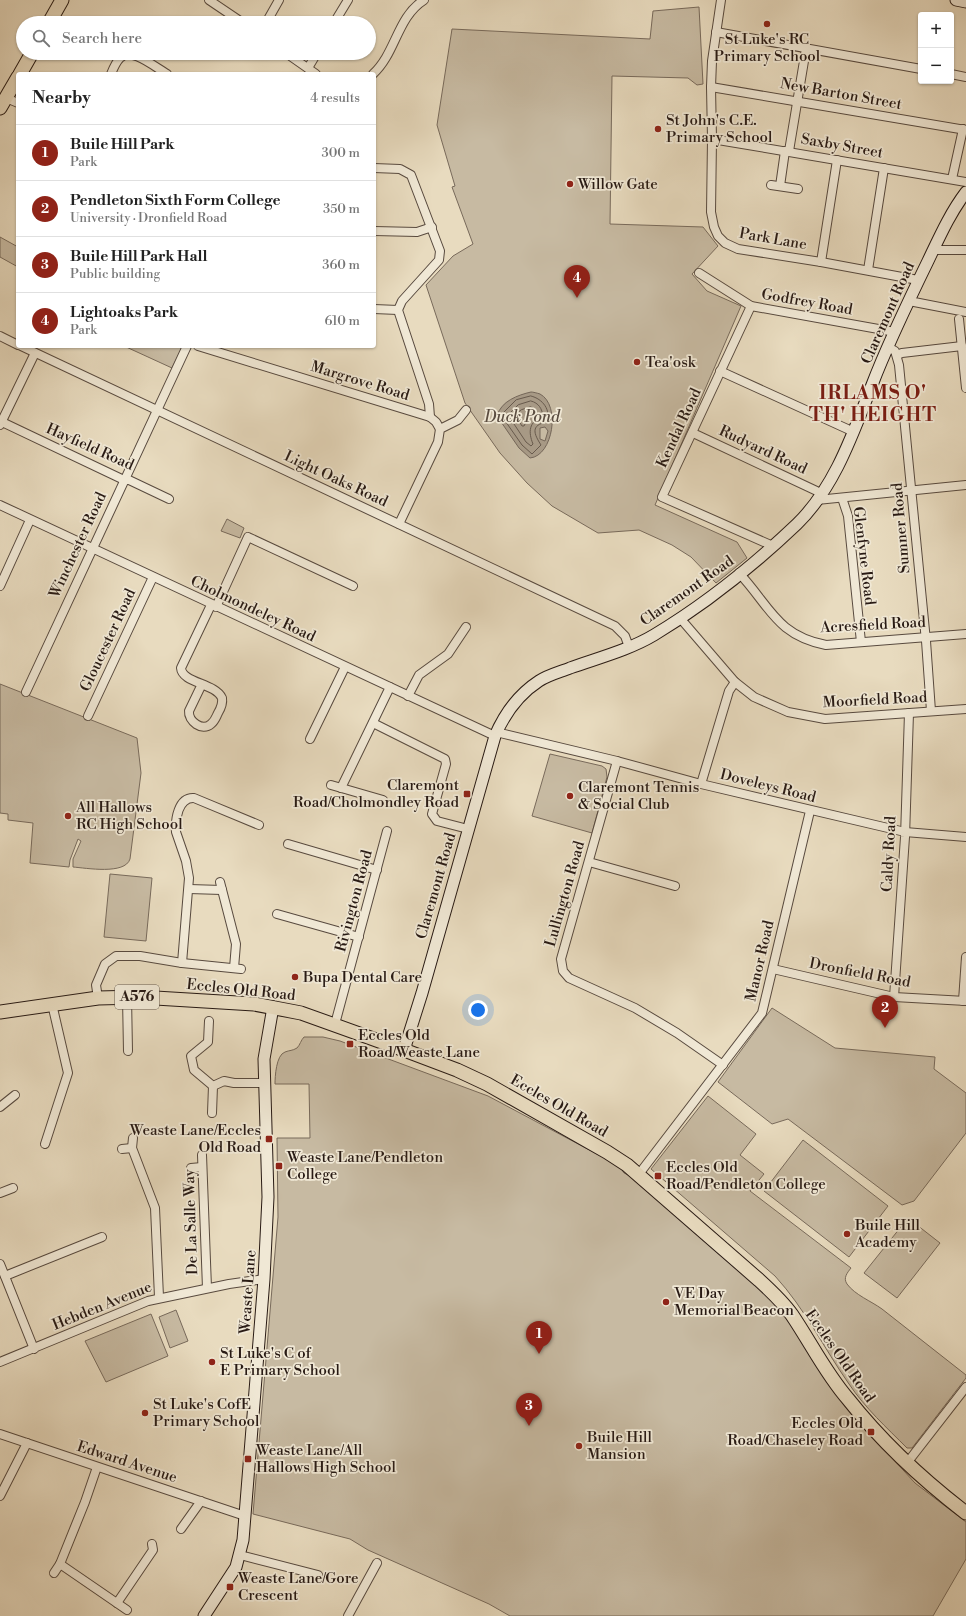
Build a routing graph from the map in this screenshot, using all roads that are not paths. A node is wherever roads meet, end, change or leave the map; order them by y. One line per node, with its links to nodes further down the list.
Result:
1 (62, 0): 9 (main road)
2 (210, 0): 10 (street)
3 (279, 0): 11 (street)
4 (348, 0): 12 (street)
5 (424, 0): 26 (street)
6 (721, 0): 13 (street, Park Lane)
7 (956, 0): 8 (main road)
8 (966, 2)
9 (53, 16)
10 (232, 16)
11 (270, 16)
12 (338, 16)
13 (716, 32): 14 (street); 30 (street, Park Lane)
14 (806, 49): 21 (street); 31 (street)
15 (28, 60): 22 (main road)
16 (118, 60): 23 (street)
17 (144, 60): 24 (street)
18 (296, 60): 20 (street)
19 (313, 60): 20 (street)
20 (308, 68): 25 (street)
21 (918, 68)
22 (21, 72)
23 (111, 72)
24 (164, 72)
25 (313, 72)
26 (375, 72)
27 (954, 75): 28 (street)
28 (966, 77)
29 (16, 80): 32 (main road)
30 (711, 86): 31 (street, New Barton Street); 35 (street, Park Lane)
31 (797, 101): 34 (street, New Barton Street); 36 (street)
32 (3, 103): 33 (street)
33 (16, 104)
34 (964, 130): 40 (street)
35 (712, 139): 36 (street, Saxby Street); 50 (street, Park Lane)
36 (787, 151): 37 (street, Saxby Street); 43 (street)
37 (837, 160): 39 (street, Saxby Street); 50 (street)
38 (376, 168): 46 (street)
39 (884, 168): 40 (street, Saxby Street); 51 (street)
40 (952, 179): 41 (street, Saxby Street)
41 (966, 182)
42 (771, 185): 43 (street)
43 (780, 186): 44 (street)
44 (798, 189)
45 (966, 192): 48 (main road, Claremont Road)
46 (432, 228): 47 (street); 57 (street)
47 (376, 230)
48 (933, 250): 49 (street); 53 (main road, Claremont Road)
49 (966, 250)
50 (821, 262): 51 (street, Park Lane)
51 (868, 270): 53 (street, Park Lane)
52 (699, 273): 55 (street, Godfrey Road)
53 (918, 280): 54 (main road, Claremont Road)
54 (909, 301): 58 (street); 60 (main road, Claremont Road)
55 (750, 306): 60 (street, Godfrey Road); 70 (street, Kendal Road)
56 (376, 308): 57 (street)
57 (398, 310): 74 (street)
58 (966, 312)
59 (959, 319): 63 (street)
60 (895, 332): 64 (main road, Claremont Road)
61 (0, 336): 62 (street, Light Oaks Road)
62 (16, 344)
63 (962, 346): 69 (street); 71 (street)
64 (888, 347): 69 (street); 77 (main road, Claremont Road)
65 (25, 348): 68 (street, Light Oaks Road)
66 (186, 348): 73 (street, Winchester Road)
67 (205, 348): 74 (street, Margrove Road)
68 (35, 353): 73 (street, Light Oaks Road); 75 (street)
69 (897, 355): 81 (street, Sumner Road)
70 (720, 371): 77 (street); 78 (street, Kendal Road)
71 (966, 388)
72 (466, 410): 76 (street)
73 (158, 411): 79 (street, Winchester Road); 87 (street, Light Oaks Road)
74 (430, 417): 76 (street)
75 (0, 422): 79 (street, Hayfield Road)
76 (440, 429): 87 (street)
77 (854, 432): 82 (main road, Claremont Road)
78 (693, 433): 82 (street, Rudyard Road); 88 (street, Kendal Road)
79 (124, 480): 84 (street, Hayfield Road); 89 (street, Winchester Road)
80 (966, 485): 81 (street)
81 (911, 491): 83 (street); 98 (street, Sumner Road)
82 (819, 496): 83 (street); 88 (main road, Claremont Road)
83 (842, 498): 99 (street, Glenfyne Road)
84 (169, 499)
85 (0, 505): 86 (street, Cholmondeley Road)
86 (30, 520): 89 (street, Cholmondeley Road); 92 (street)
87 (399, 524): 100 (street, Light Oaks Road)
88 (773, 546): 90 (main road, Claremont Road)
89 (92, 549): 91 (street, Cholmondeley Road); 105 (street, Winchester Road)
90 (739, 574): 95 (main road, Claremont Road); 99 (street, Acresfield Road)
91 (153, 577): 94 (street, Cholmondeley Road); 110 (street, Gloucester Road)
92 (0, 586)
93 (353, 586): 94 (street)
94 (214, 606): 101 (street, Cholmondeley Road); 103 (street)
95 (680, 618): 100 (main road, Claremont Road); 102 (street, Moorfield Road)
96 (466, 627): 106 (street)
97 (966, 634): 98 (street, Acresfield Road)
98 (925, 636): 99 (street, Acresfield Road); 108 (street, Sumner Road)
99 (861, 642)
100 (629, 647): 112 (main road, Claremont Road)
101 (345, 667): 104 (street, Cholmondeley Road); 113 (street)
102 (735, 682): 109 (street, Moorfield Road); 115 (street)
103 (202, 684): 103 (street)
104 (390, 687): 106 (street, Cholmondeley Road); 111 (street)
105 (26, 692)
106 (408, 696): 112 (street, Cholmondeley Road)
107 (966, 709): 108 (street, Moorfield Road)
108 (931, 711): 109 (street, Moorfield Road)
109 (909, 713): 123 (street, Caldy Road)
110 (88, 716)
111 (373, 723): 117 (street); 121 (street)
112 (496, 734): 114 (street, Doveleys Road); 121 (main road, Claremont Road)
113 (310, 739)
114 (617, 761): 115 (street, Doveleys Road); 126 (street, Lullington Road)
115 (701, 784): 119 (street, Doveleys Road)
116 (331, 785): 117 (street)
117 (341, 788): 118 (street)
118 (383, 800)
119 (810, 811): 123 (street, Doveleys Road); 134 (street, Manor Road)
120 (259, 825): 129 (street)
121 (468, 829): 144 (main road, Claremont Road)
122 (387, 831): 127 (street, Rivington Road)
123 (905, 832): 124 (street, Doveleys Road); 136 (street, Caldy Road)
124 (966, 836)
125 (288, 844): 127 (street)
126 (589, 862): 128 (street); 146 (street, Lullington Road)
127 (376, 870): 131 (street, Rivington Road)
128 (675, 886)
129 (189, 889): 133 (street); 133 (street)
130 (277, 914): 131 (street)
131 (359, 937): 143 (street, Rivington Road)
132 (966, 957): 138 (street)
133 (182, 963): 137 (street)
134 (773, 969): 136 (street, Dronfield Road); 146 (street, Manor Road)
135 (127, 997): 137 (main road, Eccles Old Road / A576); 140 (main road, Eccles Old Road / A576); 145 (street)
136 (894, 997): 138 (street, Dronfield Road)
137 (98, 998): 139 (main road, Eccles Old Road / A576)
138 (965, 1001)
139 (52, 1004): 141 (main road, Eccles Old Road / A576); 153 (street)
140 (274, 1007): 143 (main road, Eccles Old Road / A576); 147 (main road, Weaste Lane)
141 (0, 1012)
142 (209, 1021): 148 (street)
143 (335, 1024): 144 (main road, Eccles Old Road / A576)
144 (404, 1050): 159 (main road, Eccles Old Road / A576)
145 (128, 1051)
146 (724, 1065): 159 (street, Manor Road)
147 (265, 1082): 148 (street); 165 (main road, Weaste Lane)
148 (213, 1086): 151 (street)
149 (15, 1095): 150 (street)
150 (0, 1107)
151 (212, 1113)
152 (133, 1138): 154 (street)
153 (45, 1144)
154 (132, 1148): 155 (street); 167 (street)
155 (122, 1149)
156 (202, 1155): 157 (street, De La Salle Way)
157 (202, 1167): 158 (street); 166 (street, De La Salle Way)
158 (191, 1168)
159 (639, 1174): 173 (main road, Eccles Old Road / A576)
160 (13, 1188): 161 (street)
161 (0, 1193)
162 (102, 1237): 164 (street)
163 (0, 1264): 164 (street)
164 (5, 1276): 168 (street)
165 (264, 1279): 166 (street, Hebden Avenue); 178 (main road, Weaste Lane)
166 (207, 1288): 167 (street, Hebden Avenue)
167 (159, 1297): 168 (street, Hebden Avenue)
168 (34, 1348): 169 (street, Hebden Avenue)
169 (0, 1362)
170 (966, 1387): 173 (street)
171 (0, 1434): 172 (street, Edward Avenue)
172 (27, 1442): 174 (street, Edward Avenue); 175 (street)
173 (907, 1463): 177 (main road, Eccles Old Road / A576)
174 (97, 1467): 176 (street, Edward Avenue); 183 (street)
175 (0, 1496)
176 (201, 1501): 178 (street, Edward Avenue); 179 (street)
177 (966, 1513)
178 (245, 1516): 181 (main road, Weaste Lane)
179 (181, 1529)
180 (152, 1544): 186 (street)
181 (240, 1556): 185 (street); 188 (main road, Weaste Lane)
182 (377, 1563): 189 (street)
183 (60, 1564): 184 (street); 186 (street)
184 (54, 1573)
185 (318, 1575)
186 (117, 1603): 187 (street)
187 (128, 1610)
188 (204, 1616)
189 (348, 1616)

